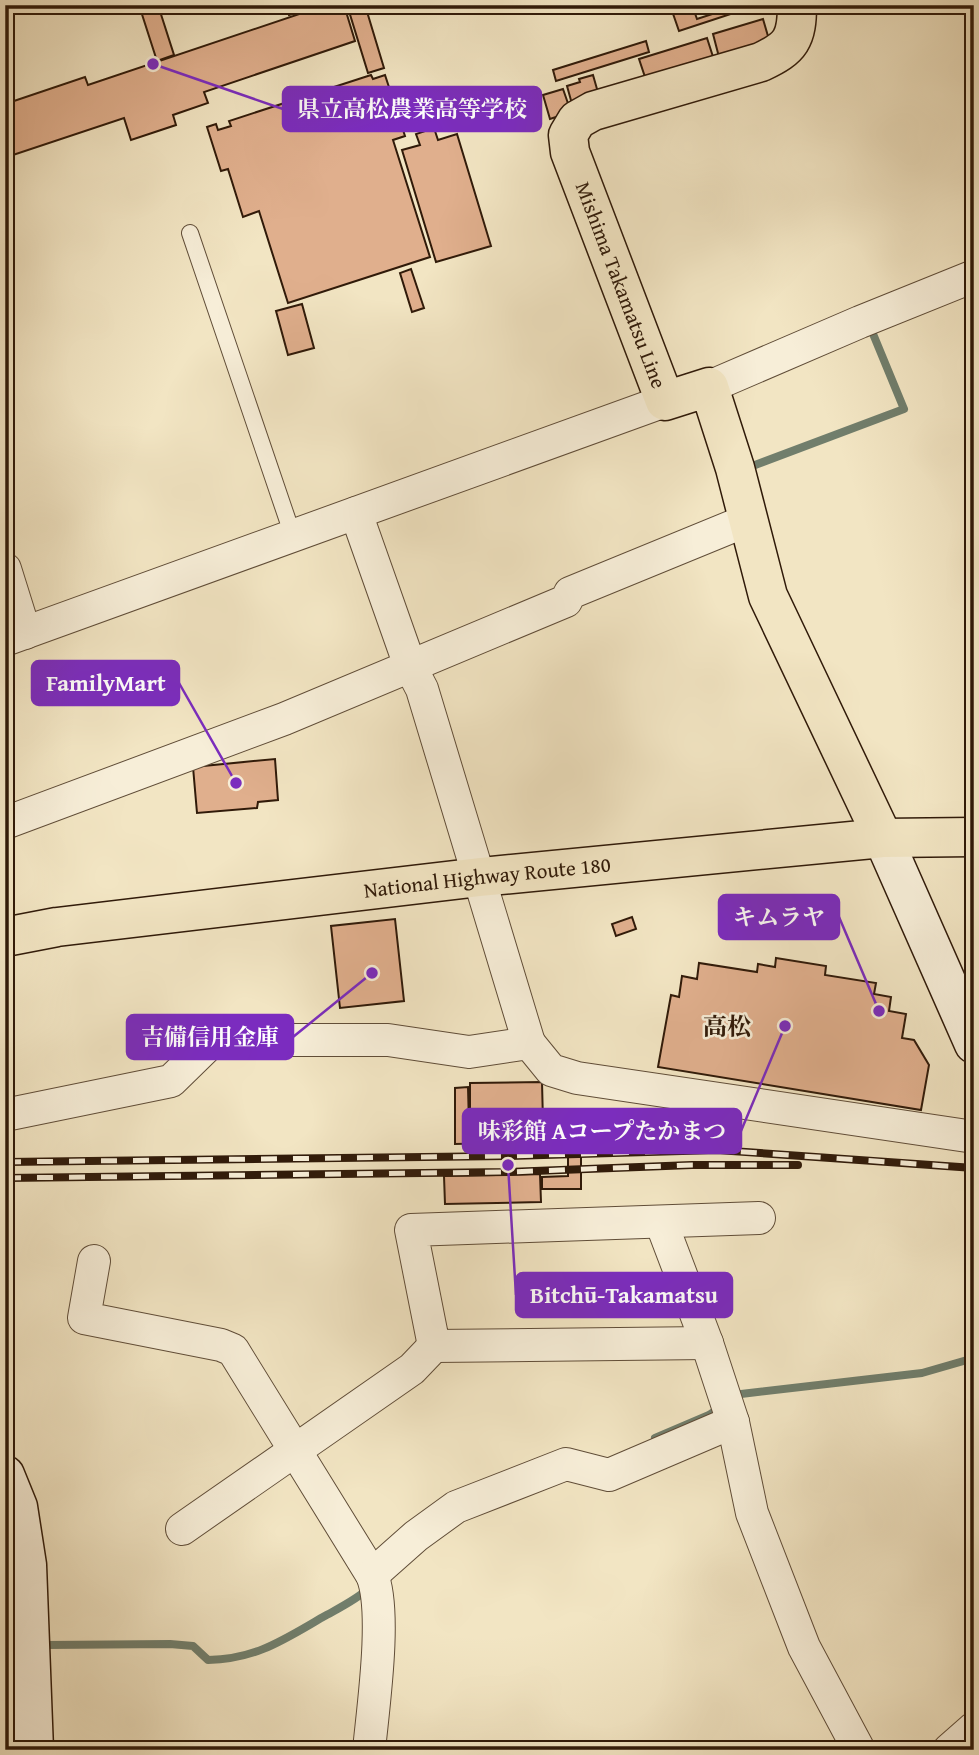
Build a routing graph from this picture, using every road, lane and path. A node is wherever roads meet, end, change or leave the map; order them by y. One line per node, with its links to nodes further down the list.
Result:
1 (797, 5): 5 (main road, Mishima Takamatsu Line)
2 (190, 233): 8 (lane)
3 (974, 276): 4 (street)
4 (709, 387): 5 (main road, Mishima Takamatsu Line); 7 (main road)
5 (665, 401): 6 (street)
6 (356, 513): 8 (street); 11 (street)
7 (748, 520): 11 (street); 14 (main road)
8 (293, 536): 10 (street)
9 (5, 569): 10 (street)
10 (15, 637)
11 (410, 666): 12 (street); 15 (street)
12 (5, 823)
13 (974, 837): 14 (main road, National Highway Route 180)
14 (883, 838): 15 (main road, National Highway Route 180); 18 (main road)
15 (480, 877): 16 (main road, National Highway Route 180); 17 (street)
16 (5, 937)
17 (529, 1043): 19 (street); 20 (street)
18 (974, 1044)
19 (5, 1115)
20 (974, 1137)
21 (759, 1218): 22 (street)
22 (661, 1222): 24 (street); 25 (street)
23 (94, 1261): 27 (street)
24 (707, 1343): 25 (street); 26 (street)
25 (434, 1346): 27 (street)
26 (729, 1410): 30 (street); 34 (street)
27 (295, 1450): 29 (street); 30 (street)
28 (5, 1475): 32 (main road)
29 (182, 1529)
30 (374, 1580): 33 (street)
31 (974, 1728): 35 (street)
32 (33, 1750)
33 (369, 1750)
34 (859, 1750)
35 (949, 1750)

